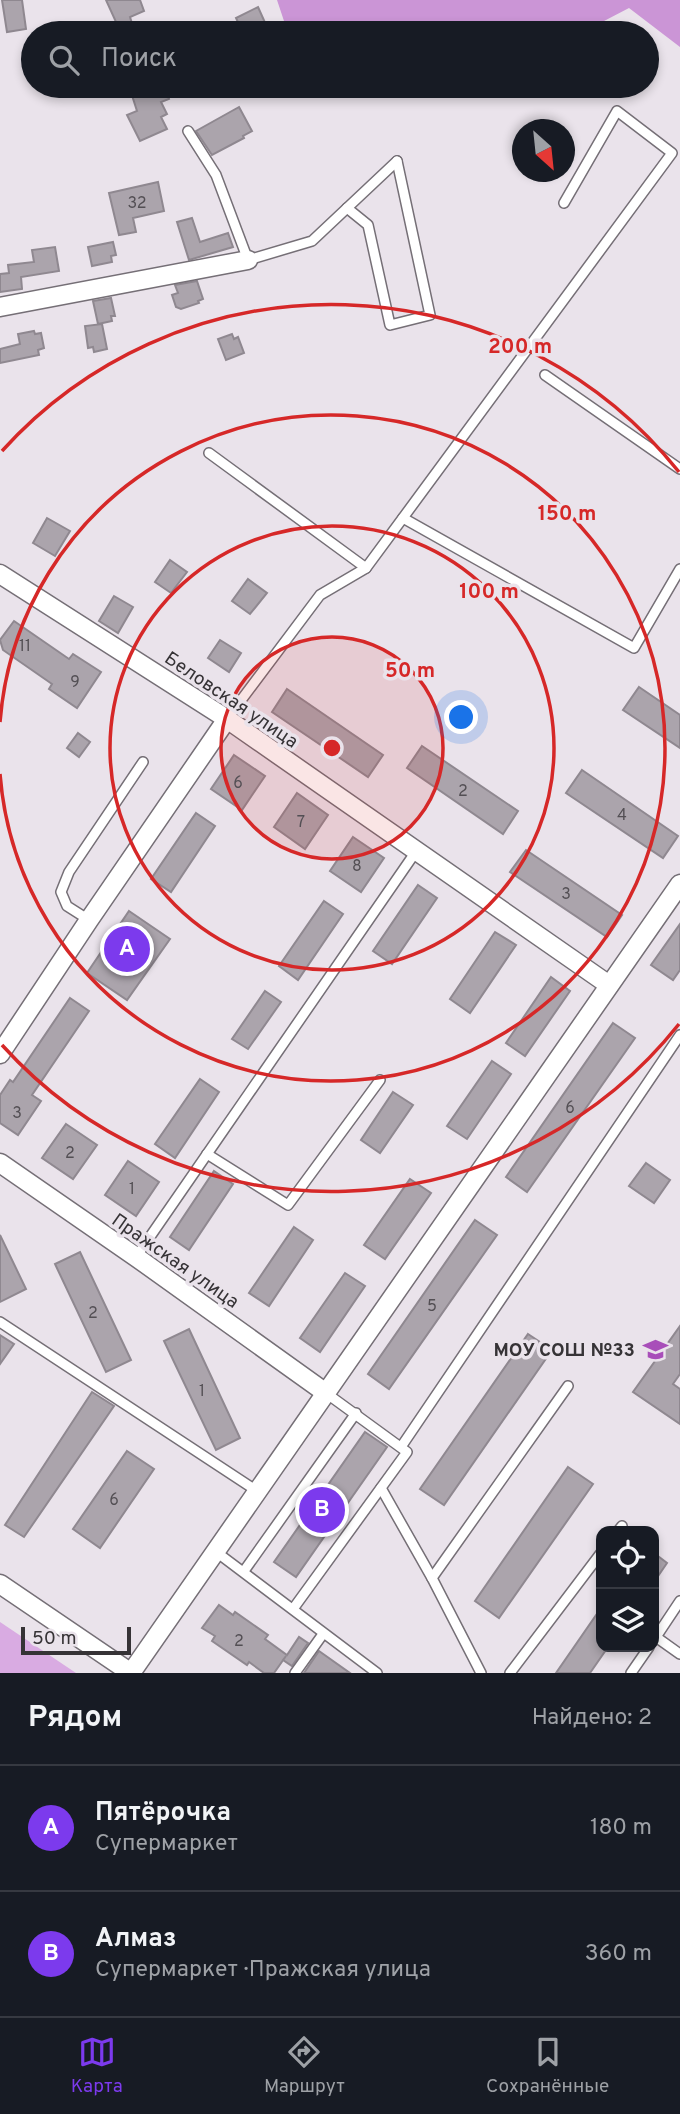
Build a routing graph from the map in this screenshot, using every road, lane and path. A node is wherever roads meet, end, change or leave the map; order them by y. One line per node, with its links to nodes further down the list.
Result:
1 (188, 131): 4 (lane)
2 (564, 203): 9 (lane)
3 (347, 208): 3 (lane); 4 (lane)
4 (248, 260): 5 (street)
5 (0, 307)
6 (545, 375): 8 (lane)
7 (209, 453): 10 (lane)
8 (680, 470)
9 (403, 518): 10 (lane); 11 (lane)
10 (366, 568): 13 (lane)
11 (680, 569)
12 (0, 573): 13 (street, Беловская улица)
13 (227, 719): 15 (street, Беловская улица); 17 (street)
14 (143, 762): 17 (lane)
15 (417, 850): 18 (street, Беловская улица); 22 (lane)
16 (680, 884): 18 (street)
17 (89, 920): 20 (street)
18 (609, 985): 27 (street)
19 (679, 1038): 29 (lane)
20 (0, 1054)
21 (380, 1080): 22 (lane)
22 (207, 1154): 24 (lane)
23 (0, 1163): 24 (street, Пражская улица)
24 (136, 1257): 27 (street, Пражская улица)
25 (0, 1322): 31 (lane)
26 (568, 1386): 35 (lane)
27 (326, 1393): 28 (lane); 31 (street)
28 (356, 1413): 29 (lane); 34 (lane)
29 (401, 1447): 30 (lane)
30 (381, 1488): 35 (lane); 38 (lane)
31 (257, 1491): 32 (street)
32 (215, 1551): 34 (lane); 44 (street)
33 (596, 1560): 48 (lane)
34 (244, 1571): 38 (lane)
35 (432, 1578): 47 (lane)
36 (0, 1584): 44 (street)
37 (680, 1601): 39 (lane)
38 (293, 1609): 40 (lane)
39 (659, 1632)
40 (323, 1634): 45 (lane); 46 (lane)
41 (659, 1641): 43 (lane)
42 (646, 1652): 49 (lane)
43 (680, 1654)
44 (131, 1673)
45 (295, 1673)
46 (377, 1673)
47 (481, 1673)
48 (510, 1673)
49 (631, 1673)

